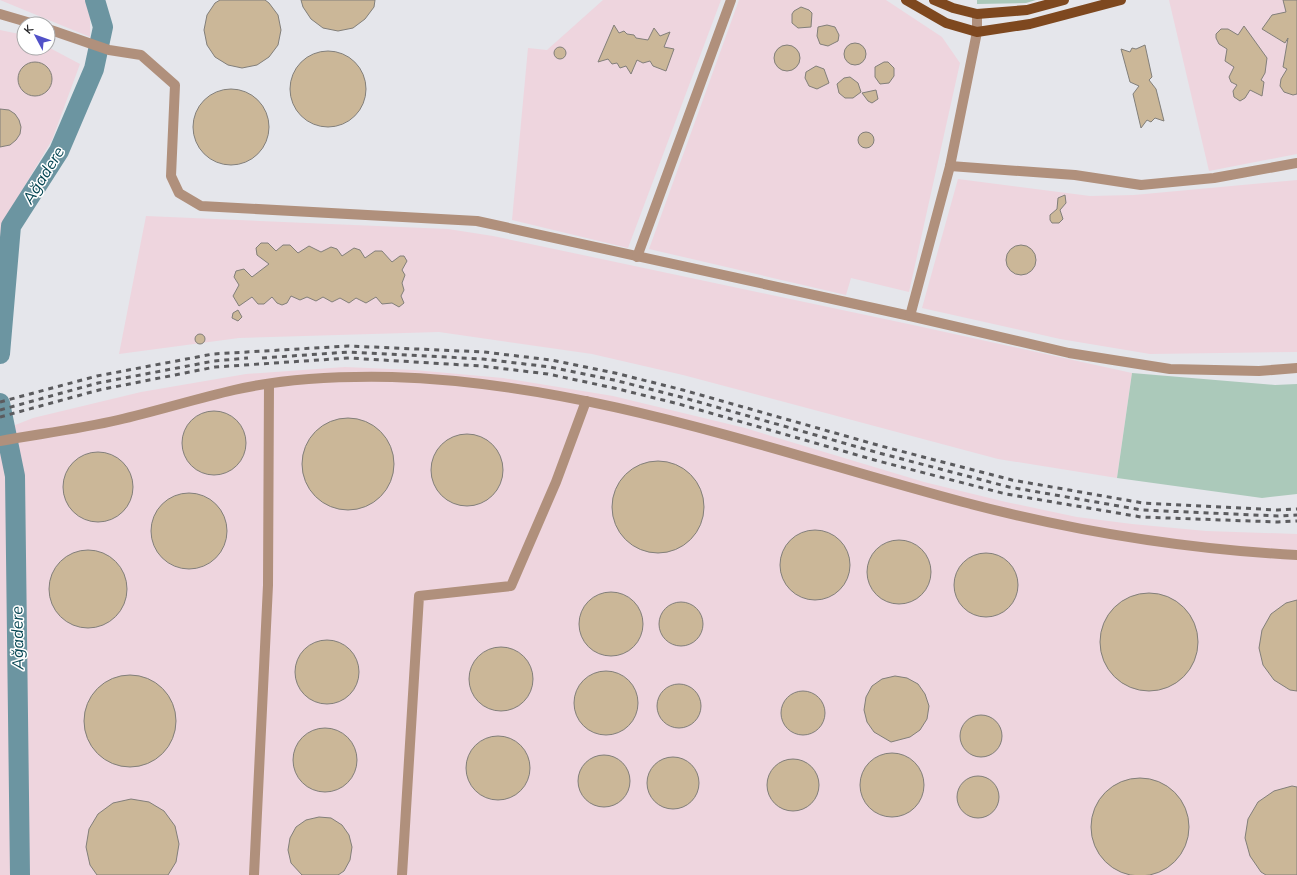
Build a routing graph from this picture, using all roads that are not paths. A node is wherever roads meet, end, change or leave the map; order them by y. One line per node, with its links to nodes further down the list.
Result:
1 (731, 0): 13 (street)
2 (906, 0): 10 (main road)
3 (934, 0): 7 (main road)
4 (1064, 0): 7 (main road)
5 (1121, 0): 10 (main road)
6 (0, 14): 8 (street)
7 (977, 14): 10 (street)
8 (16, 19)
9 (56, 32): 13 (street)
10 (976, 32): 12 (street)
11 (1297, 163): 12 (street)
12 (950, 166): 14 (street)
13 (637, 257): 14 (street)
14 (910, 316): 15 (street)
15 (1297, 368)
16 (269, 384): 17 (street); 18 (street); 20 (street)
17 (586, 401): 19 (street); 21 (street)
18 (0, 441)
19 (1297, 555)
20 (254, 875)
21 (402, 875)

